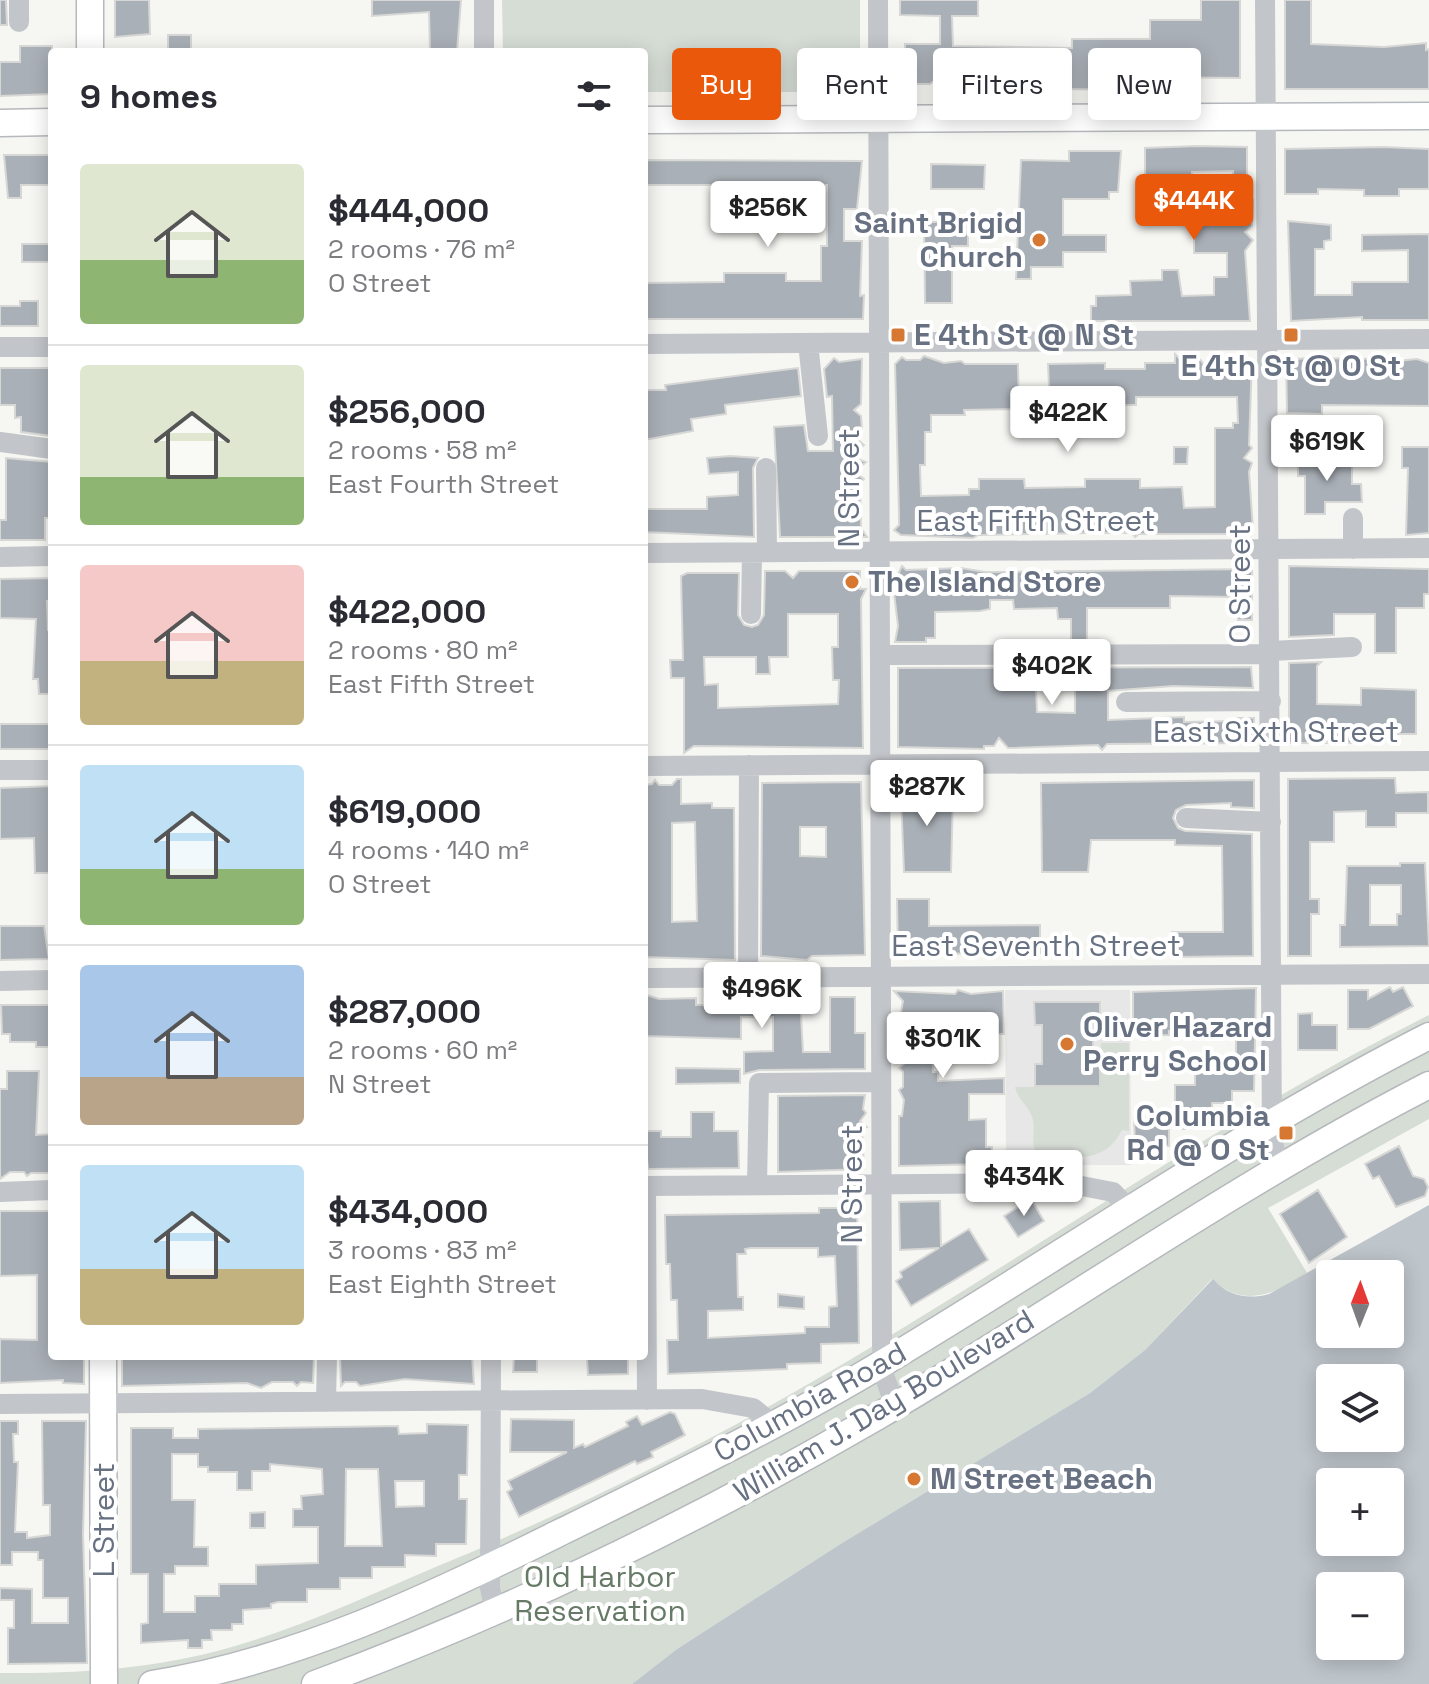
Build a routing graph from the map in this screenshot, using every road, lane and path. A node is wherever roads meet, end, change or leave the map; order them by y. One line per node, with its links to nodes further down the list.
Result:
1 (19, 0): 6 (street)
2 (90, 0): 7 (main road)
3 (484, 0): 8 (street)
4 (878, 0): 9 (street, N Street)
5 (1265, 0): 10 (street, O Street)
6 (19, 22)
7 (90, 48)
8 (484, 48)
9 (878, 48)
10 (1266, 116): 11 (main road); 13 (main road); 19 (street, O Street)
11 (1429, 116)
12 (797, 119): 14 (main road)
13 (917, 119)
14 (648, 120)
15 (878, 120): 20 (street, N Street)
16 (48, 122): 17 (main road)
17 (0, 123)
18 (1429, 339): 19 (street)
19 (1267, 340): 20 (street); 33 (street, O Street)
20 (879, 342): 22 (street); 35 (street, N Street)
21 (722, 343): 22 (street); 23 (street); 26 (street)
22 (808, 343): 27 (street)
23 (648, 344)
24 (0, 347): 25 (street)
25 (48, 347)
26 (648, 357)
27 (818, 436)
28 (0, 442): 29 (street)
29 (48, 448)
30 (766, 468): 37 (street)
31 (1353, 518): 34 (street)
32 (1429, 548): 34 (street, East Fifth Street)
33 (1270, 549): 34 (street, East Fifth Street); 35 (street, East Fifth Street); 42 (street, O Street)
34 (1353, 549)
35 (880, 552): 37 (street, East Fifth Street); 43 (street, N Street)
36 (648, 553): 37 (street, East Fifth Street)
37 (760, 553): 40 (street)
38 (48, 556): 39 (street)
39 (0, 557)
40 (751, 614)
41 (1352, 647): 42 (street)
42 (1271, 653): 43 (street); 44 (street, O Street)
43 (880, 655): 49 (street, N Street)
44 (1271, 701): 45 (street); 47 (street, O Street)
45 (1126, 702)
46 (1429, 761): 47 (street, East Sixth Street)
47 (1271, 762): 49 (street, East Sixth Street); 54 (street, O Street)
48 (749, 765): 49 (street, East Sixth Street); 50 (street, East Sixth Street); 58 (street)
49 (881, 765): 57 (street, N Street)
50 (648, 766)
51 (0, 770): 52 (street)
52 (48, 770)
53 (1186, 818): 54 (street)
54 (1271, 822): 55 (street, O Street)
55 (1273, 974): 56 (street, East Seventh Street); 57 (street, East Seventh Street); 65 (street, O Street)
56 (1429, 974)
57 (881, 976): 58 (street, East Seventh Street); 63 (street, N Street)
58 (748, 977): 59 (street, East Seventh Street)
59 (648, 978)
60 (48, 980): 61 (street)
61 (0, 981)
62 (1429, 1036): 65 (main road, Columbia Road)
63 (881, 1082): 67 (street, N Street); 68 (street)
64 (1429, 1085): 66 (main road, William J. Day Boulevard)
65 (1271, 1123): 66 (street, O Street); 72 (main road, Columbia Road)
66 (1279, 1166): 83 (main road, William J. Day Boulevard)
67 (882, 1184): 68 (street); 72 (street); 77 (street, N Street)
68 (757, 1185): 69 (street)
69 (648, 1186)
70 (48, 1190): 71 (street)
71 (0, 1192)
72 (1129, 1209): 77 (main road, Columbia Road)
73 (103, 1360): 81 (main road, L Street)
74 (327, 1360): 80 (street)
75 (491, 1360): 79 (street)
76 (647, 1360): 78 (street)
77 (883, 1363): 83 (street, N Street); 84 (main road, Columbia Road)
78 (647, 1400): 79 (street); 84 (street)
79 (491, 1401): 80 (street); 85 (street)
80 (326, 1402): 81 (street)
81 (103, 1403): 82 (street); 87 (main road, L Street)
82 (0, 1404)
83 (895, 1406): 86 (main road, William J. Day Boulevard)
84 (773, 1424): 85 (main road, Columbia Road)
85 (490, 1568): 86 (street); 88 (main road, Columbia Road)
86 (495, 1611): 89 (main road, William J. Day Boulevard)
87 (104, 1684)
88 (152, 1684)
89 (315, 1684)

